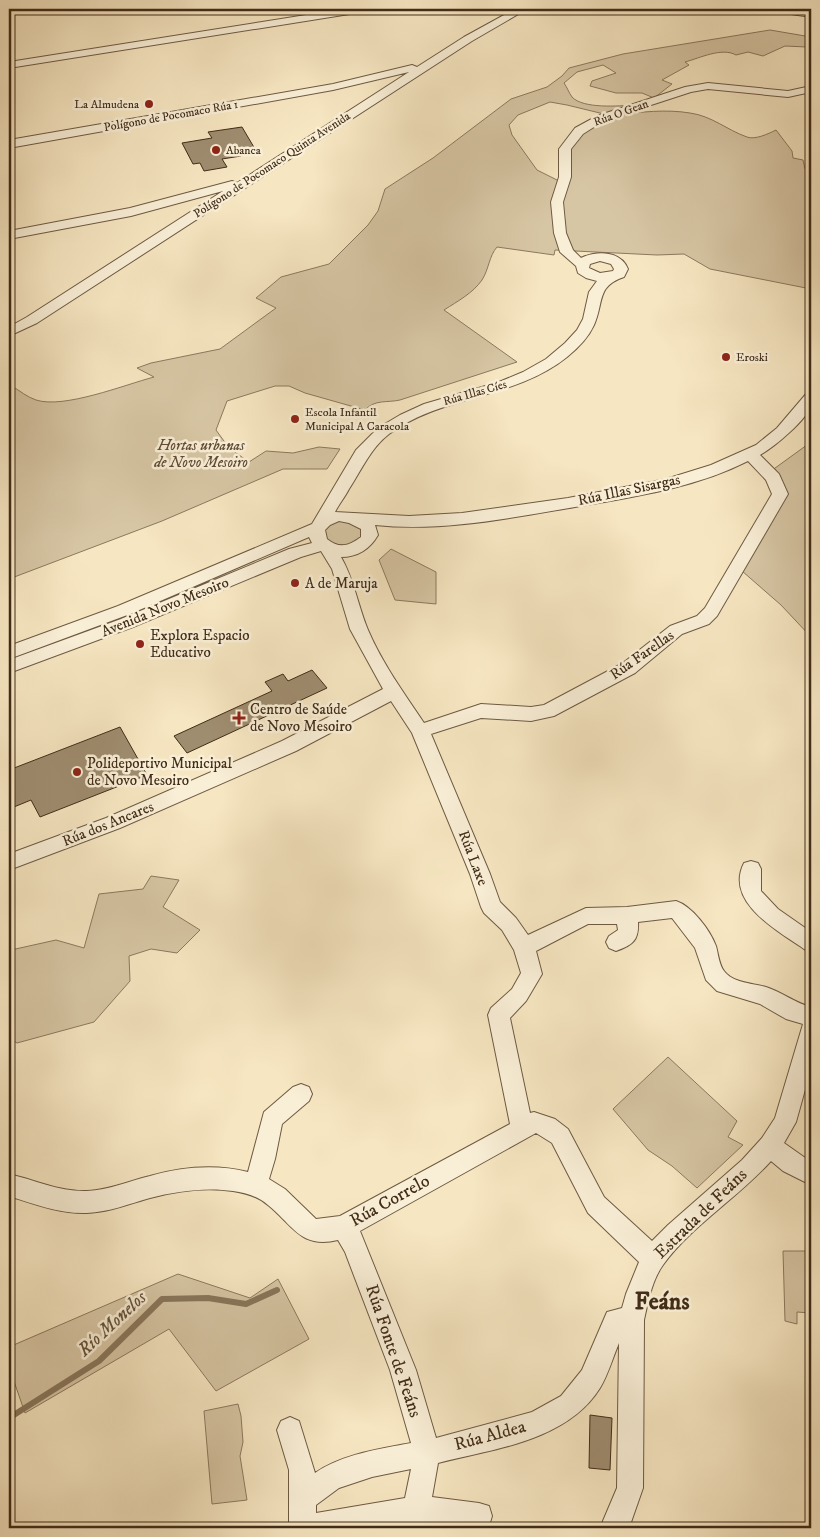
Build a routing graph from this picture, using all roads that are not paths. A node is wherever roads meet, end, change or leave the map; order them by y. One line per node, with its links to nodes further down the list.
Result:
1 (362, 9): 8 (street)
2 (507, 9): 7 (street, Polígono de Pocomaco Quinta Avenida)
3 (522, 9): 7 (street, Polígono de Pocomaco Quinta Avenida)
4 (778, 9): 5 (street)
5 (793, 10): 6 (street)
6 (811, 14)
7 (468, 39): 9 (street, Polígono de Pocomaco Quinta Avenida)
8 (56, 58): 10 (street); 11 (street)
9 (435, 60): 12 (street, Polígono de Pocomaco Rúa 1); 14 (street, Polígono de Pocomaco Quinta Avenida)
10 (9, 64)
11 (9, 70)
12 (361, 84): 14 (street); 15 (street); 16 (street, Polígono de Pocomaco Rúa 1)
13 (811, 89): 22 (street, Rúa O Gean)
14 (388, 90): 15 (street, Polígono de Pocomaco Quinta Avenida)
15 (373, 100): 17 (street, Polígono de Pocomaco Quinta Avenida)
16 (9, 144)
17 (249, 180): 18 (street); 20 (street, Polígono de Pocomaco Quinta Avenida)
18 (167, 203): 19 (street); 20 (street)
19 (131, 212): 20 (street); 21 (street)
20 (194, 215): 25 (street, Polígono de Pocomaco Quinta Avenida)
21 (9, 235)
22 (585, 270): 23 (street); 23 (street); 24 (street)
23 (612, 277): 24 (street)
24 (595, 294): 28 (street, Rúa Illas Cíes)
25 (9, 332)
26 (811, 397): 27 (street, Rúa Illas Sisargas)
27 (750, 454): 30 (street, Rúa Illas Sisargas); 38 (street, Rúa Farellas)
28 (344, 486): 29 (street); 31 (street, Rúa Illas Cíes)
29 (355, 518): 30 (street, Rúa Illas Sisargas); 31 (street); 32 (street)
30 (420, 523): 32 (street, Rúa Illas Sisargas)
31 (320, 525): 33 (street); 35 (street, Avenida Novo Mesoiro)
32 (366, 542): 33 (street); 34 (street)
33 (325, 548): 34 (street, Rúa Laxe); 36 (street, Avenida Novo Mesoiro)
34 (346, 586): 37 (street, Rúa Laxe)
35 (9, 653)
36 (9, 668)
37 (394, 691): 38 (street, Rúa Laxe); 39 (street, Rúa dos Ancares)
38 (430, 728): 44 (street, Rúa Laxe)
39 (9, 862)
40 (750, 869): 43 (street)
41 (627, 916): 42 (street); 44 (street); 45 (street)
42 (616, 942)
43 (811, 943)
44 (524, 947): 48 (street, Rúa Laxe)
45 (811, 1016)
46 (811, 1030): 49 (street, Estrada de Feáns)
47 (301, 1094): 52 (street)
48 (522, 1128): 53 (street, Rúa Correlo); 54 (street, Rúa Correlo)
49 (770, 1146): 50 (street); 54 (street, Estrada de Feáns)
50 (811, 1174)
51 (9, 1185): 52 (street, Rúa Correlo)
52 (255, 1185): 53 (street, Rúa Correlo)
53 (344, 1227): 57 (street, Rúa Fonte de Feáns)
54 (653, 1258): 55 (street, Estrada de Feáns)
55 (632, 1320): 57 (street, Rúa Aldea); 63 (street, Estrada de Feáns)
56 (290, 1430): 58 (street)
57 (427, 1453): 58 (street, Rúa Aldea); 59 (street, Rúa Fonte de Feáns)
58 (303, 1498): 61 (street)
59 (416, 1509): 60 (street); 62 (street)
60 (479, 1516)
61 (302, 1528)
62 (310, 1528)
63 (614, 1528)

